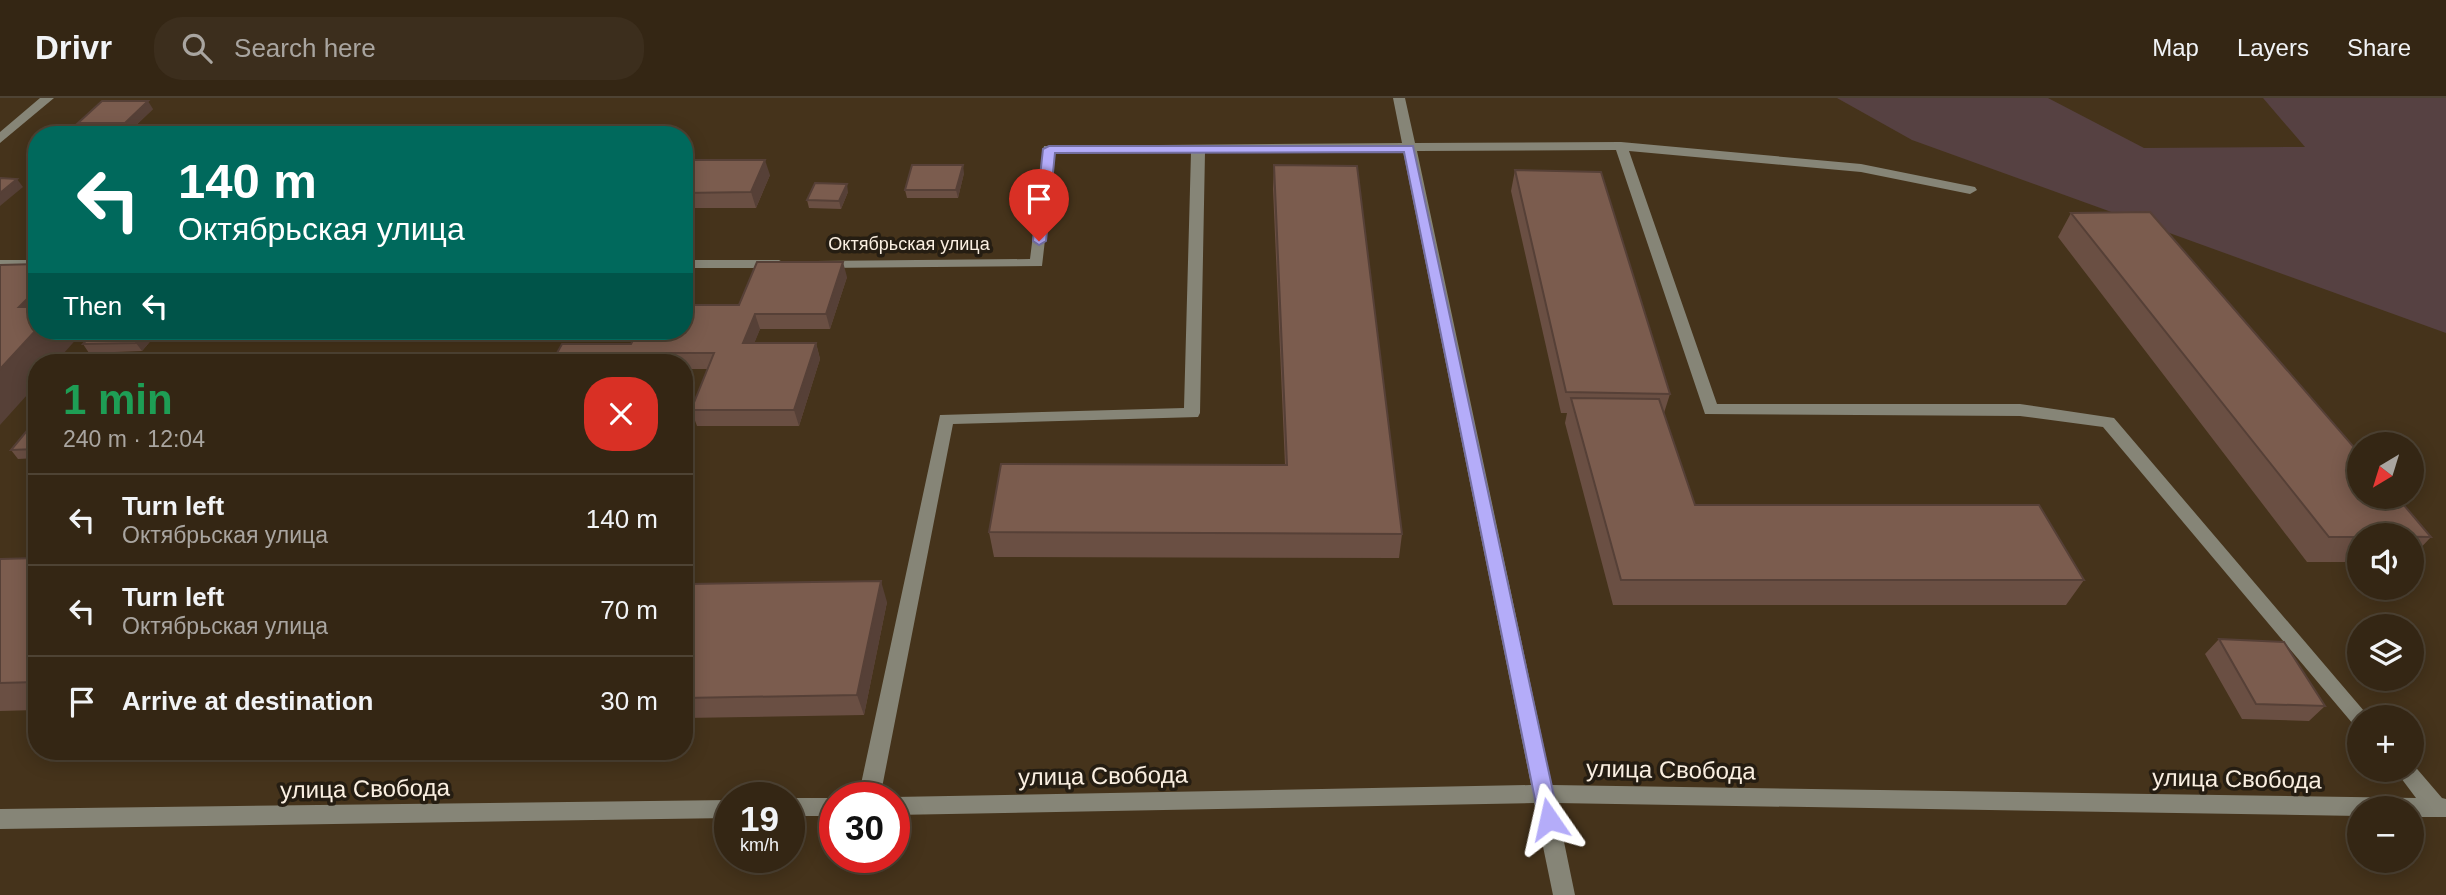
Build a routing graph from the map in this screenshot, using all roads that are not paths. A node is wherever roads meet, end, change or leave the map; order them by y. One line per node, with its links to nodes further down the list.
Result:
1 (48, 98): 3 (street)
2 (1399, 98): 5 (street)
3 (0, 139)
4 (1621, 146): 5 (street, Октябрьская улица); 7 (street, Октябрьская улица); 11 (street)
5 (1409, 148): 6 (street, Октябрьская улица); 14 (street)
6 (1198, 149): 10 (street, Октябрьская улица); 12 (street)
7 (1970, 190)
8 (0, 264): 9 (street)
9 (28, 264)
10 (693, 264)
11 (2349, 705)
12 (872, 782)
13 (2417, 782): 17 (street)
14 (1544, 794): 15 (street, улица Свобода); 17 (street, улица Свобода); 19 (street)
15 (910, 806)
16 (714, 808): 18 (street, улица Свобода)
17 (2442, 808)
18 (0, 819)
19 (1564, 895)

